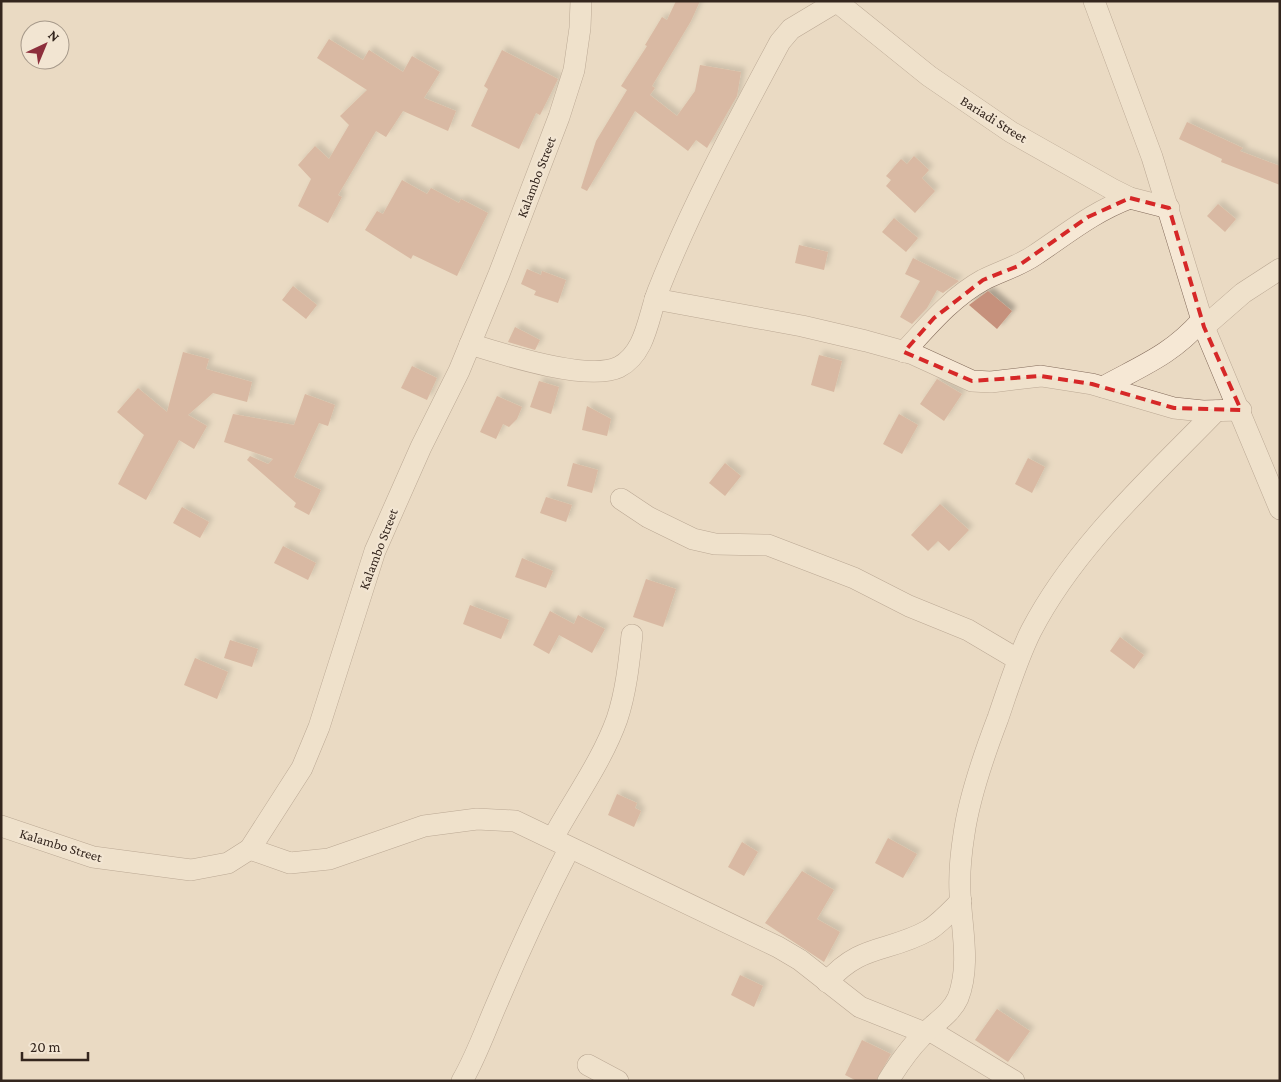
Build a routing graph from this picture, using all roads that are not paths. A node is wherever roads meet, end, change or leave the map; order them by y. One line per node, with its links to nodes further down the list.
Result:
1 (581, 1): 9 (street, Kalambo Street)
2 (1094, 1): 5 (street)
3 (836, 2): 4 (street, Bariadi Street); 7 (street)
4 (1130, 198): 5 (street, Bariadi Street); 10 (street)
5 (1168, 208): 8 (street)
6 (1280, 269): 8 (street)
7 (655, 299): 9 (street); 10 (street)
8 (1203, 324): 11 (street); 13 (street)
9 (470, 344): 20 (street, Kalambo Street)
10 (904, 352): 11 (street)
11 (1103, 387): 12 (street)
12 (1216, 410): 13 (street); 17 (street)
13 (1241, 410): 15 (street)
14 (621, 499): 17 (street)
15 (1280, 509)
16 (632, 635): 19 (street)
17 (1017, 659): 21 (street)
18 (1, 826): 20 (street, Kalambo Street)
19 (561, 844): 20 (street); 22 (street); 25 (street)
20 (250, 849)
21 (961, 901): 22 (street); 23 (street)
22 (827, 982): 23 (street)
23 (927, 1031): 27 (street); 28 (street)
24 (588, 1065): 26 (street)
25 (462, 1081)
26 (618, 1081)
27 (888, 1081)
28 (1014, 1081)

